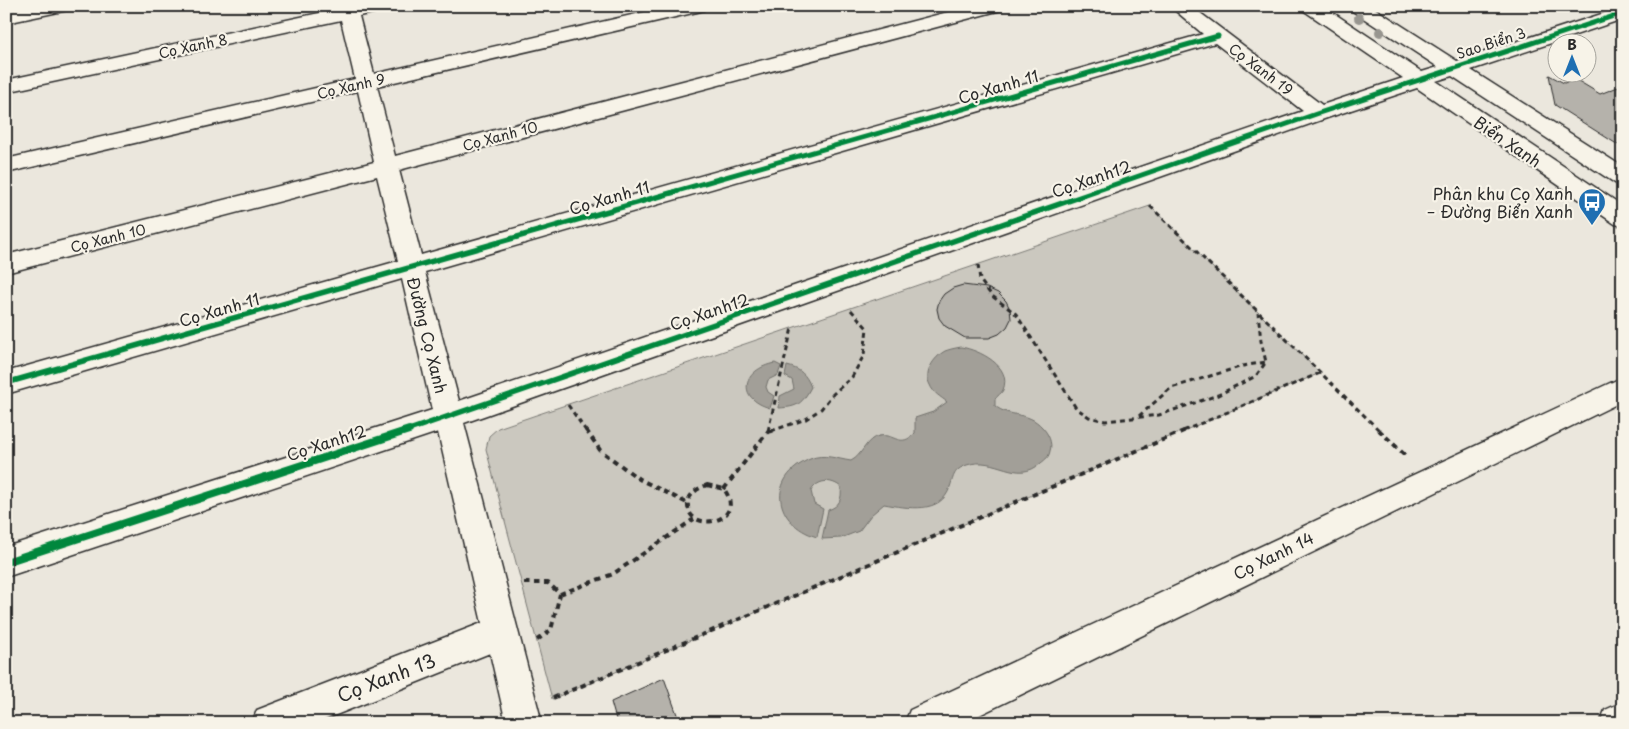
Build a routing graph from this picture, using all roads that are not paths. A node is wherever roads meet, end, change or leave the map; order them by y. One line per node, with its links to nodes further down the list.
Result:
1 (61, 6): 10 (street)
2 (380, 6): 8 (street, Cọ Xanh 8)
3 (697, 6): 14 (street, Cọ Xanh 9)
4 (994, 6): 18 (street, Cọ Xanh 10)
5 (1179, 6): 11 (street, Cọ Xanh 19)
6 (1310, 6): 13 (street, Biển Xanh)
7 (1358, 6): 12 (street, Biển Xanh)
8 (348, 10): 14 (street, Đường Cọ Xanh); 15 (street, Cọ Xanh 8)
9 (1623, 13): 12 (street, Sao Biển 3)
10 (6, 17)
11 (1218, 36): 16 (street, Cọ Xanh 19); 22 (street, Cọ Xanh 11)
12 (1452, 68): 13 (street); 19 (street, Biển Xanh)
13 (1418, 80): 16 (street, Cọ Xanh12); 20 (street, Biển Xanh)
14 (366, 82): 17 (street, Cọ Xanh 9); 18 (street, Đường Cọ Xanh)
15 (6, 86)
16 (1319, 113): 25 (street, Cọ Xanh12)
17 (6, 166)
18 (387, 166): 21 (street, Cọ Xanh 10); 22 (street, Đường Cọ Xanh)
19 (1623, 178)
20 (1623, 218)
21 (6, 264)
22 (412, 268): 23 (street, Cọ Xanh 11); 25 (street, Đường Cọ Xanh)
23 (6, 383)
24 (1623, 388): 31 (street, Cọ Xanh 14)
25 (448, 417): 26 (street, Cọ Xanh12); 27 (street, Đường Cọ Xanh)
26 (6, 562)
27 (501, 632): 29 (street, Cọ Xanh 13); 30 (street, Đường Cọ Xanh)
28 (1623, 720): 32 (street)
29 (270, 723)
30 (524, 723)
31 (923, 723)
32 (1618, 723)

